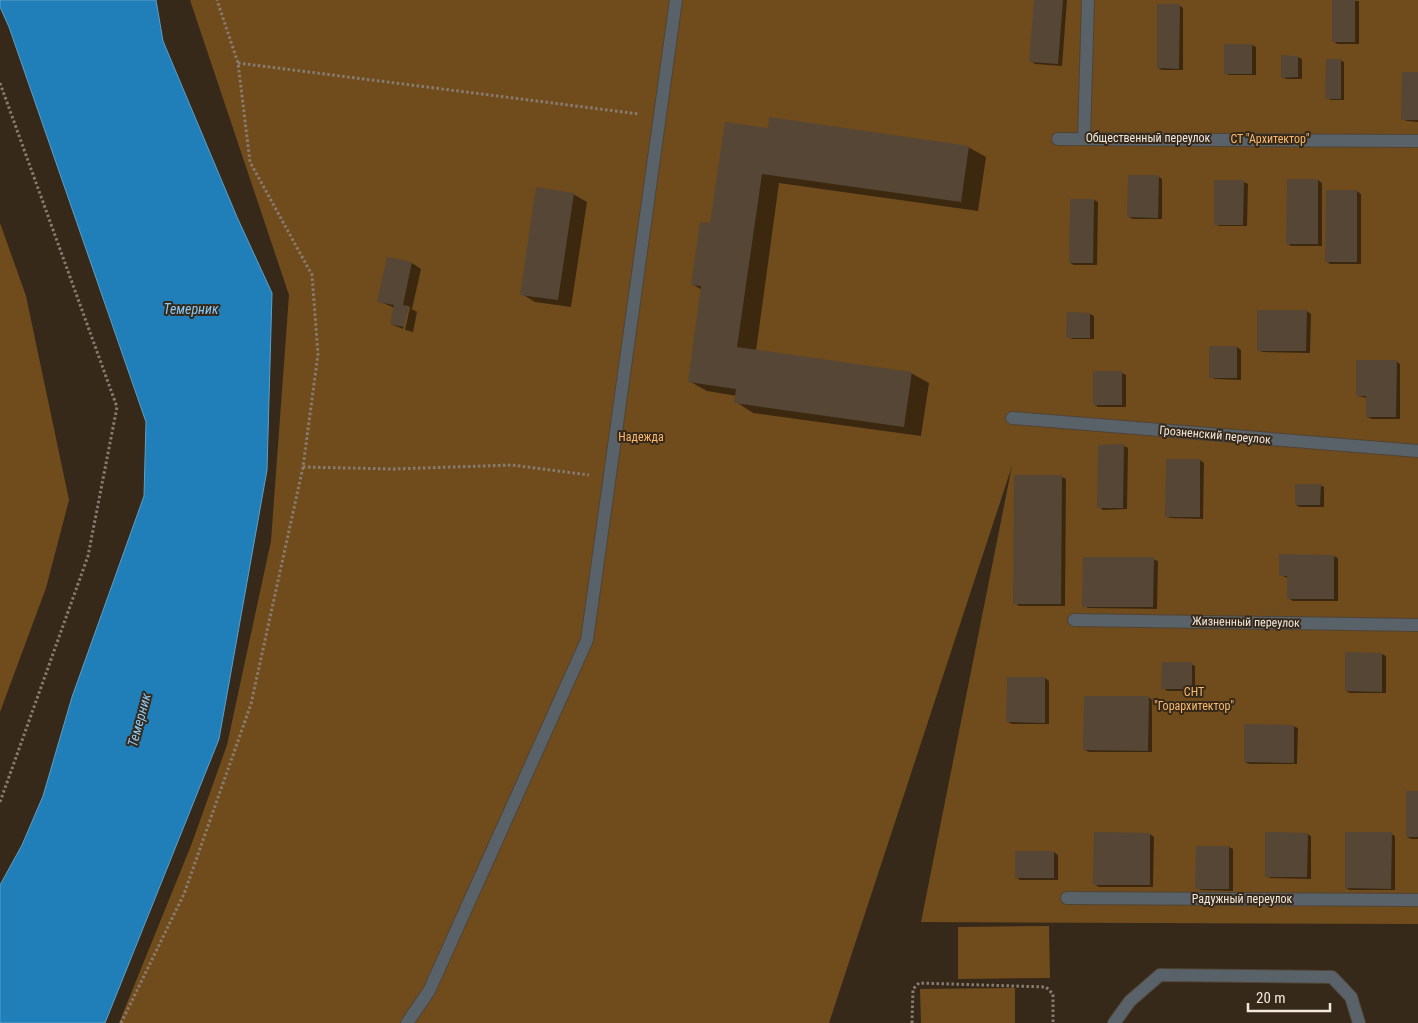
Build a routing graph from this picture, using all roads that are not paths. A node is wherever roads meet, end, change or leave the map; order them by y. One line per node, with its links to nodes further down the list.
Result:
1 (676, 0): 12 (street)
2 (1088, 0): 3 (street)
3 (1084, 138): 4 (street, Общественный переулок); 5 (street, Общественный переулок)
4 (1058, 139)
5 (1418, 141)
6 (1012, 418): 7 (street, Грозненский переулок)
7 (1418, 451)
8 (1074, 620): 9 (street, Жизненный переулок)
9 (1418, 625)
10 (1067, 898): 11 (street, Радужный переулок)
11 (1418, 900)
12 (407, 1023)
13 (1114, 1023): 14 (street)
14 (1358, 1023)

